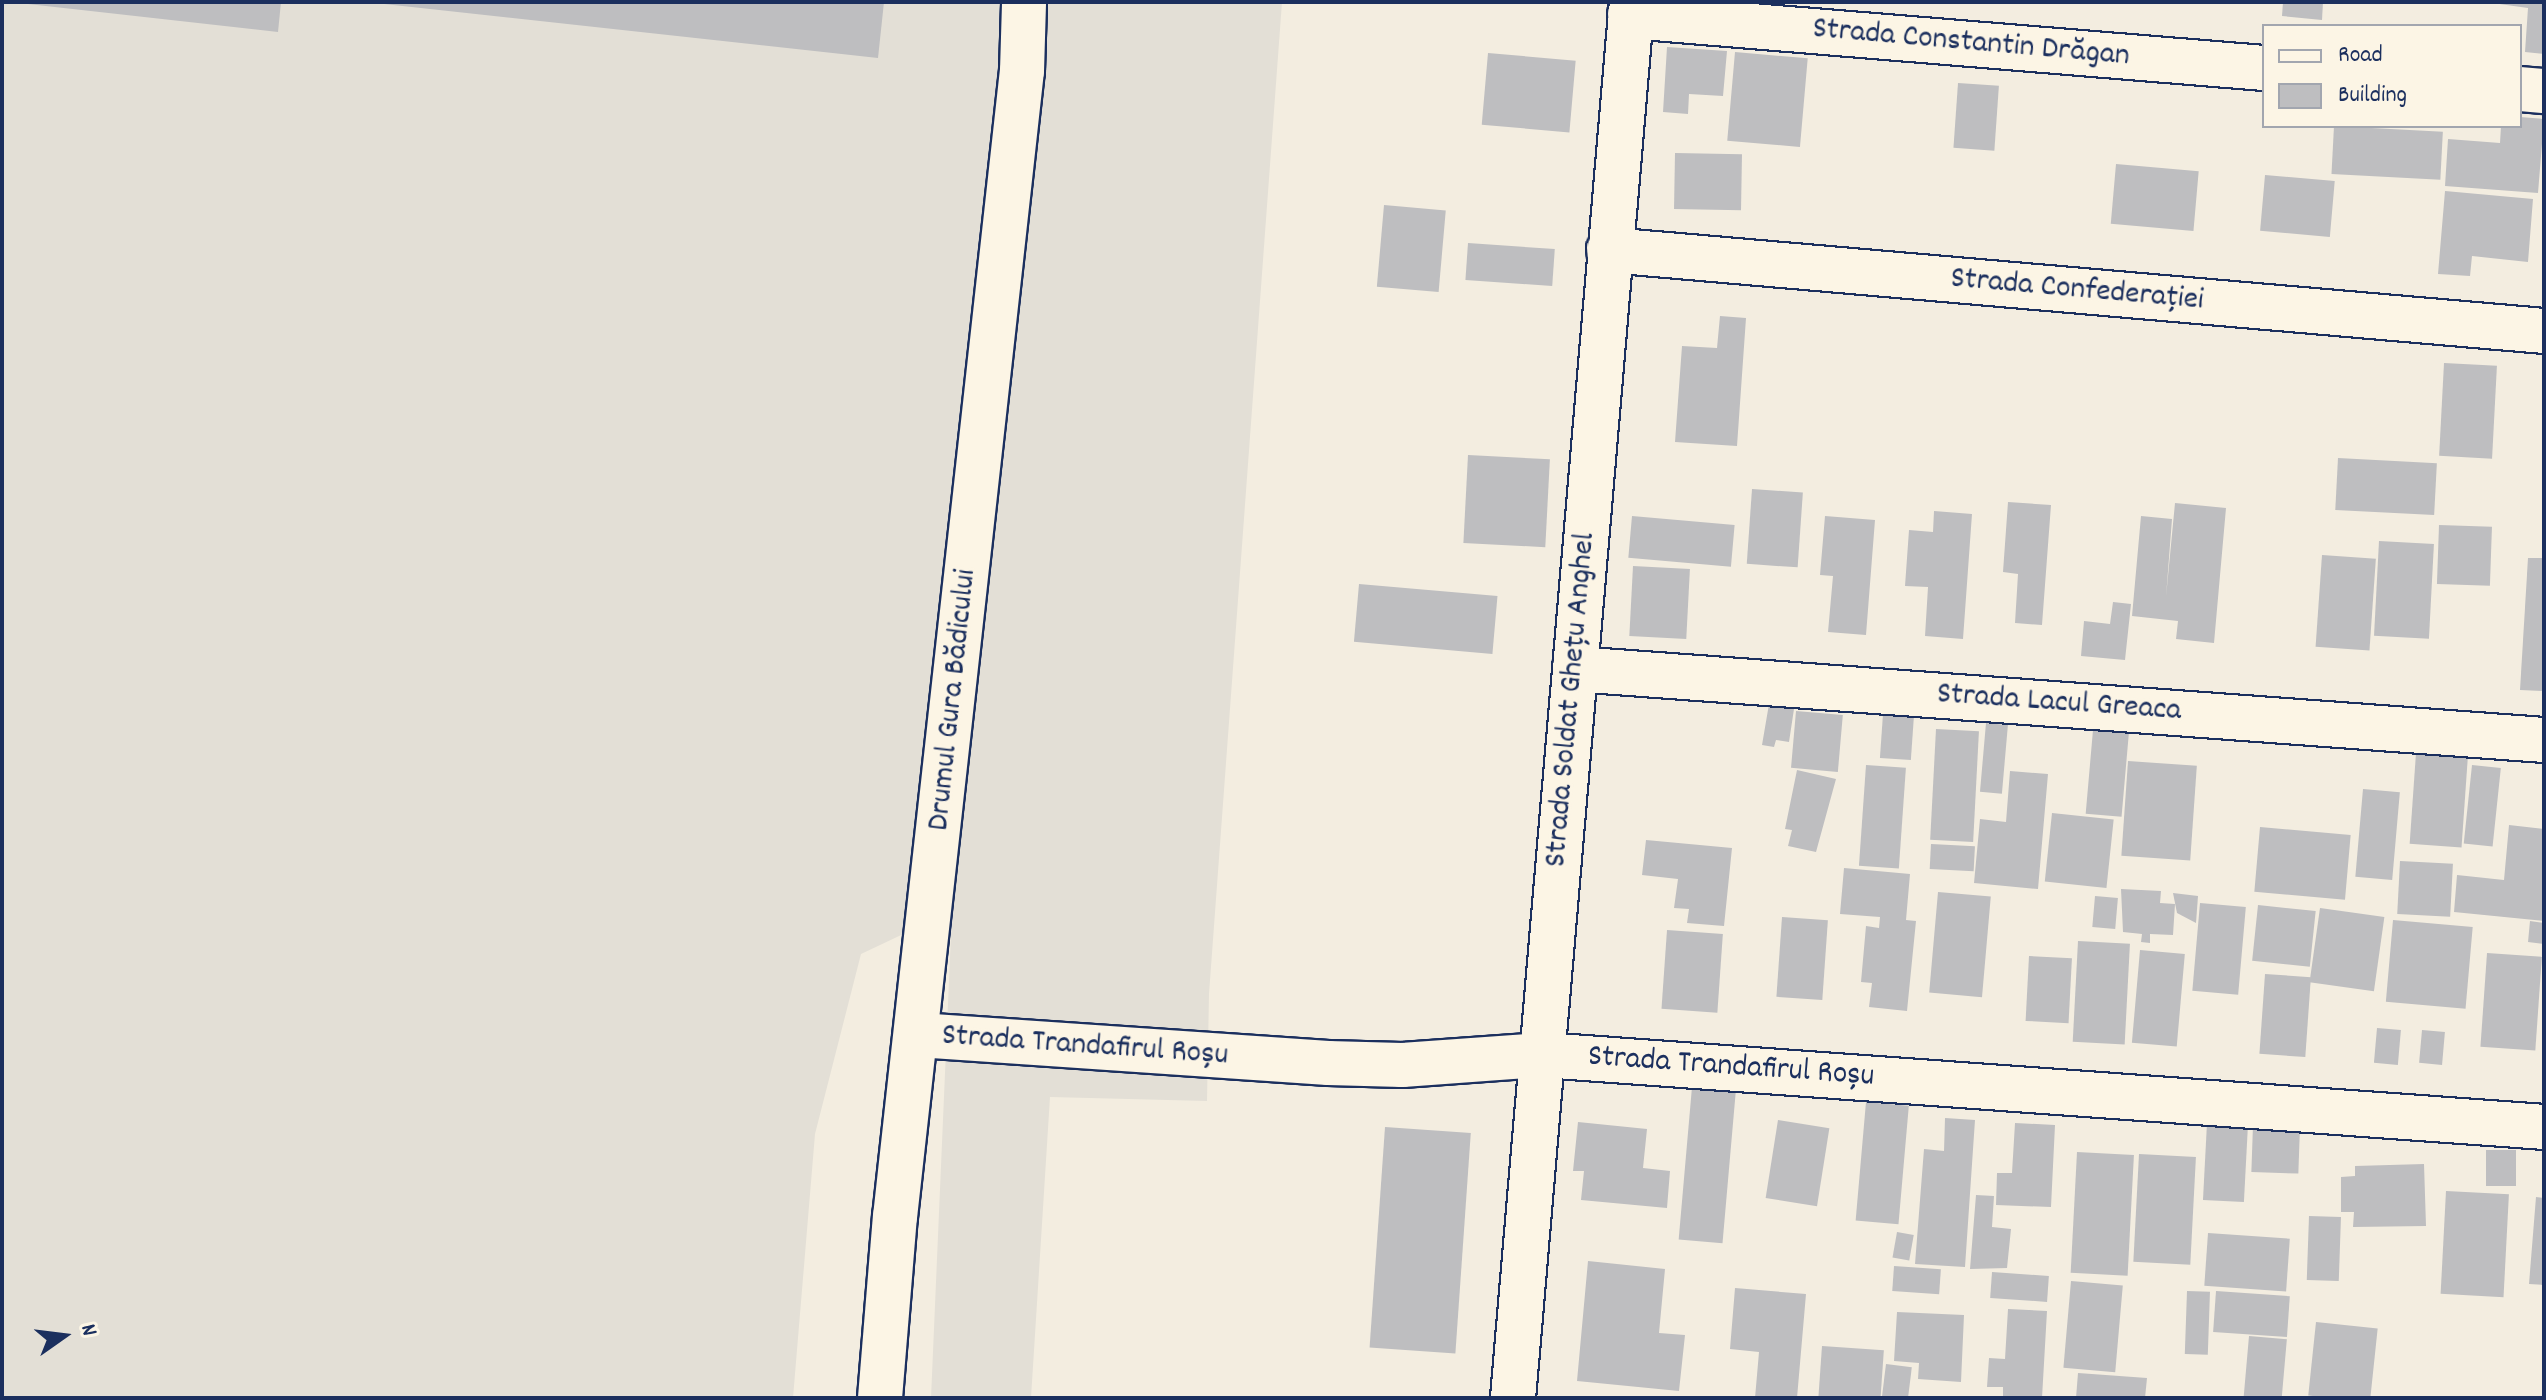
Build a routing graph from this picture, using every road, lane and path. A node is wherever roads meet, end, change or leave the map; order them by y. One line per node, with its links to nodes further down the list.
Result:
1 (1024, 2): 10 (street, Drumul Gura Bădicului)
2 (1631, 9): 3 (street, Strada Constantin Drăgan); 6 (street, Strada Soldat Ghețu Anghel)
3 (2262, 68)
4 (2522, 89): 5 (street)
5 (2544, 91)
6 (1609, 250): 7 (street, Strada Confederației); 8 (street, Strada Soldat Ghețu Anghel)
7 (2544, 331)
8 (1575, 669): 9 (street, Strada Lacul Greaca); 11 (street, Strada Soldat Ghețu Anghel)
9 (2544, 740)
10 (918, 1035): 11 (street, Strada Trandafirul Roșu); 13 (street, Drumul Gura Bădicului)
11 (1543, 1055): 12 (street, Strada Trandafirul Roșu); 14 (street, Strada Soldat Ghețu Anghel)
12 (2544, 1127)
13 (880, 1398)
14 (1513, 1398)

